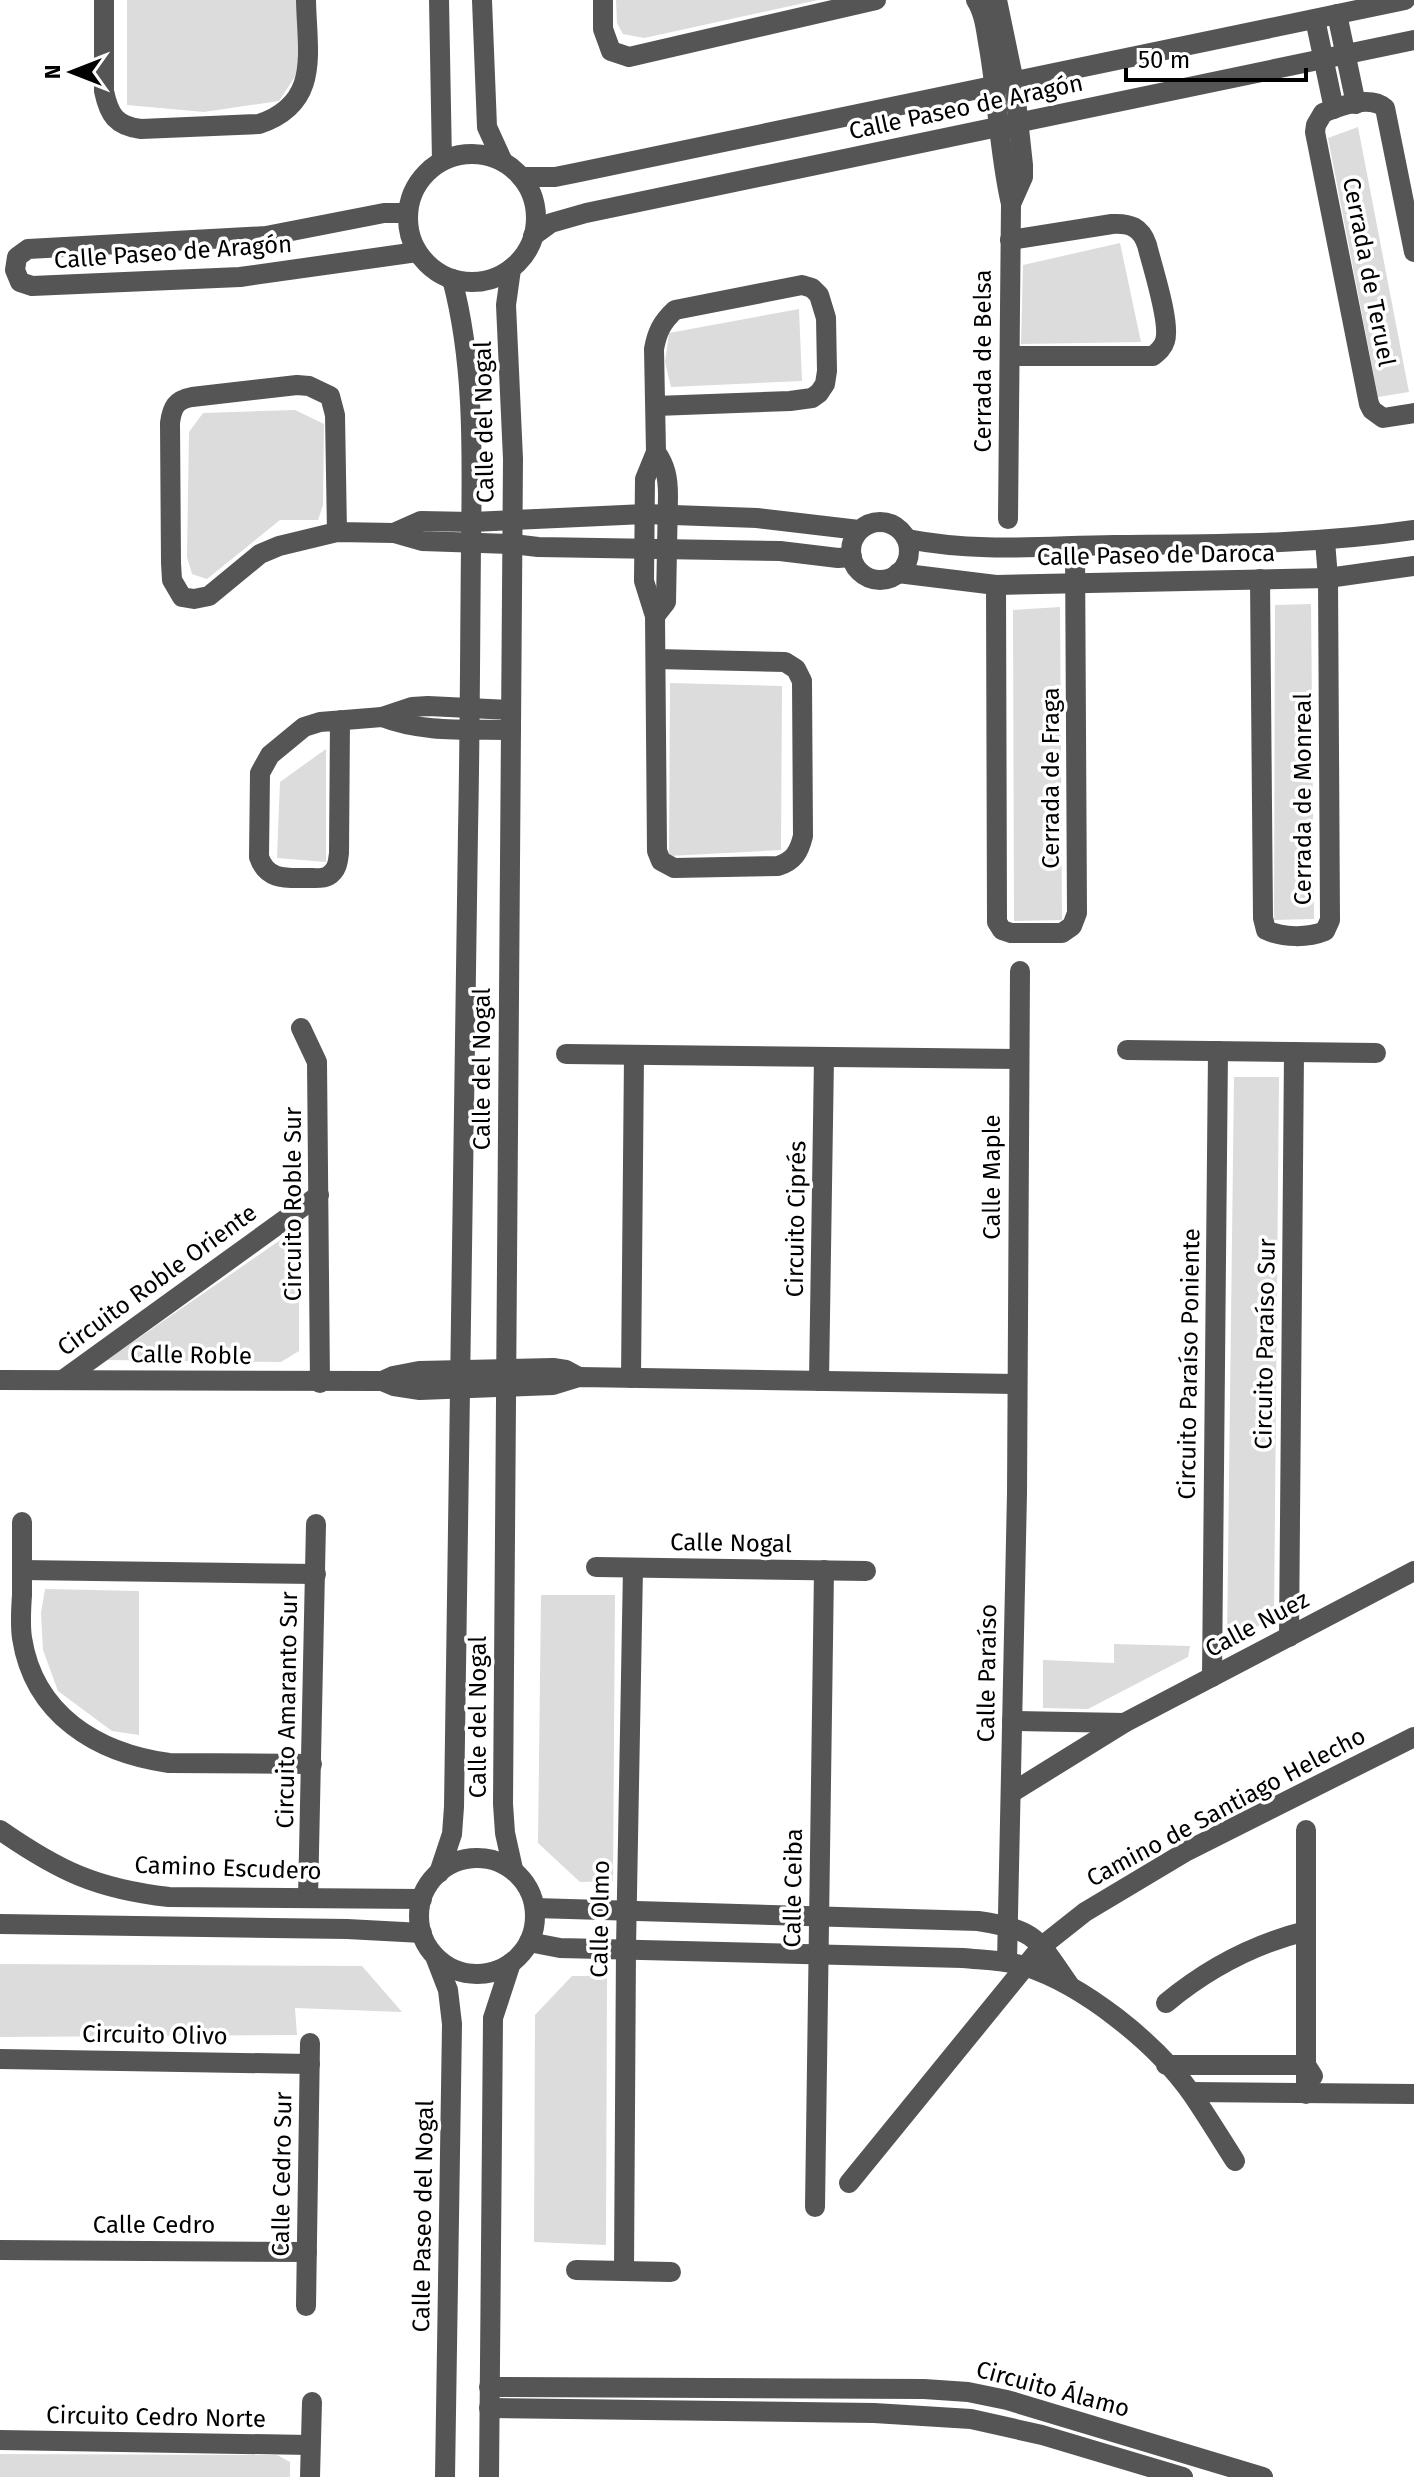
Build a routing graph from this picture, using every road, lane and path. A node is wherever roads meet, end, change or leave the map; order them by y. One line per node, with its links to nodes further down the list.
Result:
1 (104, 0): 2 (street)
2 (306, 0)
3 (439, 0): 19 (street)
4 (482, 0): 20 (street)
5 (603, 0): 6 (street)
6 (876, 0)
7 (976, 0): 15 (street)
8 (997, 0): 15 (street)
9 (1405, 0): 10 (street, Calle Paseo de Aragón)
10 (1337, 14): 11 (street, Calle Paseo de Aragón); 13 (street)
11 (1315, 19): 14 (street); 15 (street, Calle Paseo de Aragón)
12 (1414, 40): 13 (street, Calle Paseo de Aragón)
13 (1345, 55): 14 (street, Calle Paseo de Aragón); 16 (street)
14 (1324, 59): 17 (street); 18 (street, Calle Paseo de Aragón)
15 (1005, 84): 18 (street, Cerrada de Belsa); 21 (street, Calle Paseo de Aragón)
16 (1356, 104): 17 (street); 26 (street, Cerrada de Teruel)
17 (1334, 109): 31 (street, Cerrada de Teruel)
18 (1010, 125): 23 (street, Calle Paseo de Aragón); 24 (street, Cerrada de Belsa)
19 (442, 161): 20 (street); 22 (street)
20 (503, 162): 21 (street)
21 (521, 177): 23 (street)
22 (408, 213): 25 (street); 25 (street, Calle Paseo de Aragón)
23 (533, 236): 27 (street)
24 (1010, 240): 29 (street, Cerrada de Belsa); 29 (street)
25 (417, 252): 28 (street)
26 (1414, 252)
27 (511, 269): 28 (street); 36 (street, Calle del Nogal)
28 (452, 279): 40 (street, Calle del Nogal)
29 (1010, 356): 35 (street, Cerrada de Belsa)
30 (656, 406): 30 (street); 32 (street)
31 (1414, 413)
32 (656, 452): 33 (street); 34 (street)
33 (645, 514): 34 (street); 36 (street); 45 (street)
34 (668, 514): 37 (street); 46 (street)
35 (1008, 519)
36 (511, 520): 40 (street); 43 (street, Calle del Nogal)
37 (859, 530): 41 (street); 47 (street)
38 (1414, 530): 42 (street, Calle Paseo de Daroca)
39 (337, 532): 39 (street); 40 (street)
40 (472, 532): 43 (street); 56 (street, Calle del Nogal)
41 (907, 539): 44 (street, Calle Paseo de Daroca); 49 (street)
42 (1325, 541): 44 (street, Calle Paseo de Daroca); 50 (street, Cerrada de Monreal)
43 (513, 544): 45 (street); 59 (street, Calle del Nogal)
44 (1075, 546): 52 (street, Cerrada de Fraga)
45 (644, 548): 46 (street); 54 (street)
46 (667, 548): 47 (street); 54 (street)
47 (852, 557): 49 (street)
48 (1414, 566): 50 (street, Calle Paseo de Daroca)
49 (898, 573): 53 (street, Calle Paseo de Daroca)
50 (1328, 578): 51 (street, Calle Paseo de Daroca); 51 (street, Cerrada de Monreal)
51 (1260, 579): 52 (street, Calle Paseo de Daroca)
52 (1077, 583): 53 (street, Calle Paseo de Daroca); 53 (street, Cerrada de Fraga)
53 (996, 585)
54 (655, 616): 55 (street)
55 (656, 659): 55 (street)
56 (471, 708): 57 (street); 59 (street); 60 (street, Calle del Nogal)
57 (382, 717): 58 (street); 60 (street)
58 (340, 720): 58 (street)
59 (511, 720): 60 (street); 72 (street, Calle del Nogal)
60 (470, 729): 75 (street, Calle del Nogal)
61 (1020, 971): 70 (street, Calle Maple)
62 (301, 1028): 71 (street, Circuito Roble Sur)
63 (1127, 1050): 64 (street)
64 (1218, 1051): 65 (street); 90 (street, Circuito Paraíso Poniente)
65 (1294, 1052): 66 (street); 89 (street, Circuito Paraíso Sur)
66 (1376, 1053)
67 (566, 1054): 68 (street)
68 (634, 1055): 69 (street); 73 (street)
69 (824, 1057): 70 (street); 77 (street, Circuito Ciprés)
70 (1019, 1059): 79 (street, Calle Maple)
71 (319, 1195): 74 (street, Circuito Roble Oriente); 78 (street, Circuito Roble Sur)
72 (506, 1378): 73 (street); 75 (street, Calle Roble); 98 (street, Calle del Nogal)
73 (631, 1378): 77 (street)
74 (64, 1379): 76 (street, Calle Roble); 78 (street, Calle Roble)
75 (458, 1379): 78 (street, Calle Roble); 99 (street, Calle del Nogal)
76 (0, 1380)
77 (819, 1381): 79 (street)
78 (320, 1383)
79 (1016, 1384): 91 (street, Calle Paraíso)
80 (22, 1522): 84 (street)
81 (316, 1524): 88 (street, Circuito Amaranto Sur)
82 (596, 1567): 83 (street, Calle Nogal)
83 (633, 1568): 85 (street, Calle Nogal); 103 (street, Calle Olmo)
84 (22, 1570): 88 (street); 94 (street)
85 (824, 1570): 86 (street, Calle Nogal); 104 (street, Calle Ceiba)
86 (866, 1571)
87 (1414, 1571): 89 (street, Calle Nuez)
88 (316, 1574): 94 (street, Circuito Amaranto Sur)
89 (1289, 1637): 90 (street, Calle Nuez)
90 (1212, 1677): 92 (street, Calle Nuez)
91 (1012, 1721): 92 (street, Calle Nuez); 95 (street, Calle Paraíso)
92 (1124, 1723): 95 (street, Calle Nuez)
93 (1414, 1737): 110 (street, Camino de Santiago Helecho)
94 (312, 1764): 100 (street, Circuito Amaranto Sur)
95 (1011, 1793): 106 (street, Calle Paraíso)
96 (0, 1830): 100 (street, Camino Escudero)
97 (1306, 1830): 107 (street)
98 (513, 1869): 99 (street); 102 (street)
99 (439, 1873): 101 (street)
100 (308, 1898): 101 (street, Camino Escudero)
101 (422, 1899): 108 (street)
102 (535, 1908): 103 (street); 109 (street)
103 (626, 1910): 104 (street); 111 (street, Calle Olmo)
104 (819, 1916): 106 (street); 112 (street, Calle Ceiba)
105 (0, 1924): 108 (street)
106 (1008, 1926): 110 (street); 115 (street, Calle Paraíso)
107 (1306, 1931): 117 (street); 121 (street)
108 (422, 1933): 113 (street)
109 (529, 1942): 111 (street); 114 (street)
110 (1042, 1946): 115 (street, Camino de Santiago Helecho); 116 (street)
111 (626, 1948): 112 (street); 131 (street, Calle Olmo)
112 (818, 1955): 115 (street); 127 (street, Calle Ceiba)
113 (436, 1959): 114 (street); 143 (street, Calle Paseo del Nogal)
114 (511, 1963): 134 (street)
115 (1016, 1965): 116 (street); 126 (street, Camino de Santiago Helecho)
116 (1070, 1986): 120 (street)
117 (1166, 2003)
118 (310, 2054): 119 (street, Circuito Olivo); 129 (street, Calle Cedro Sur)
119 (0, 2059)
120 (1166, 2065): 121 (street); 122 (street)
121 (1306, 2065): 123 (street)
122 (1191, 2092): 123 (street); 125 (street)
123 (1315, 2094): 124 (street)
124 (1414, 2094)
125 (1235, 2161)
126 (849, 2183)
127 (815, 2207)
128 (0, 2250): 129 (street, Calle Cedro)
129 (307, 2252): 133 (street, Calle Cedro Sur)
130 (576, 2270): 131 (street)
131 (624, 2271): 132 (street)
132 (671, 2272)
133 (306, 2306)
134 (489, 2387): 135 (street, Circuito Álamo); 137 (street)
135 (810, 2389): 138 (street); 141 (street, Circuito Álamo)
136 (312, 2402): 140 (street)
137 (489, 2408): 138 (street, Circuito Álamo); 144 (street)
138 (811, 2412): 145 (street, Circuito Álamo)
139 (0, 2440): 140 (street, Circuito Cedro Norte)
140 (310, 2445): 142 (street)
141 (1184, 2452): 146 (street); 147 (street, Circuito Álamo)
142 (310, 2477)
143 (445, 2477)
144 (489, 2477)
145 (1183, 2477)
146 (1199, 2477)
147 (1263, 2477)

